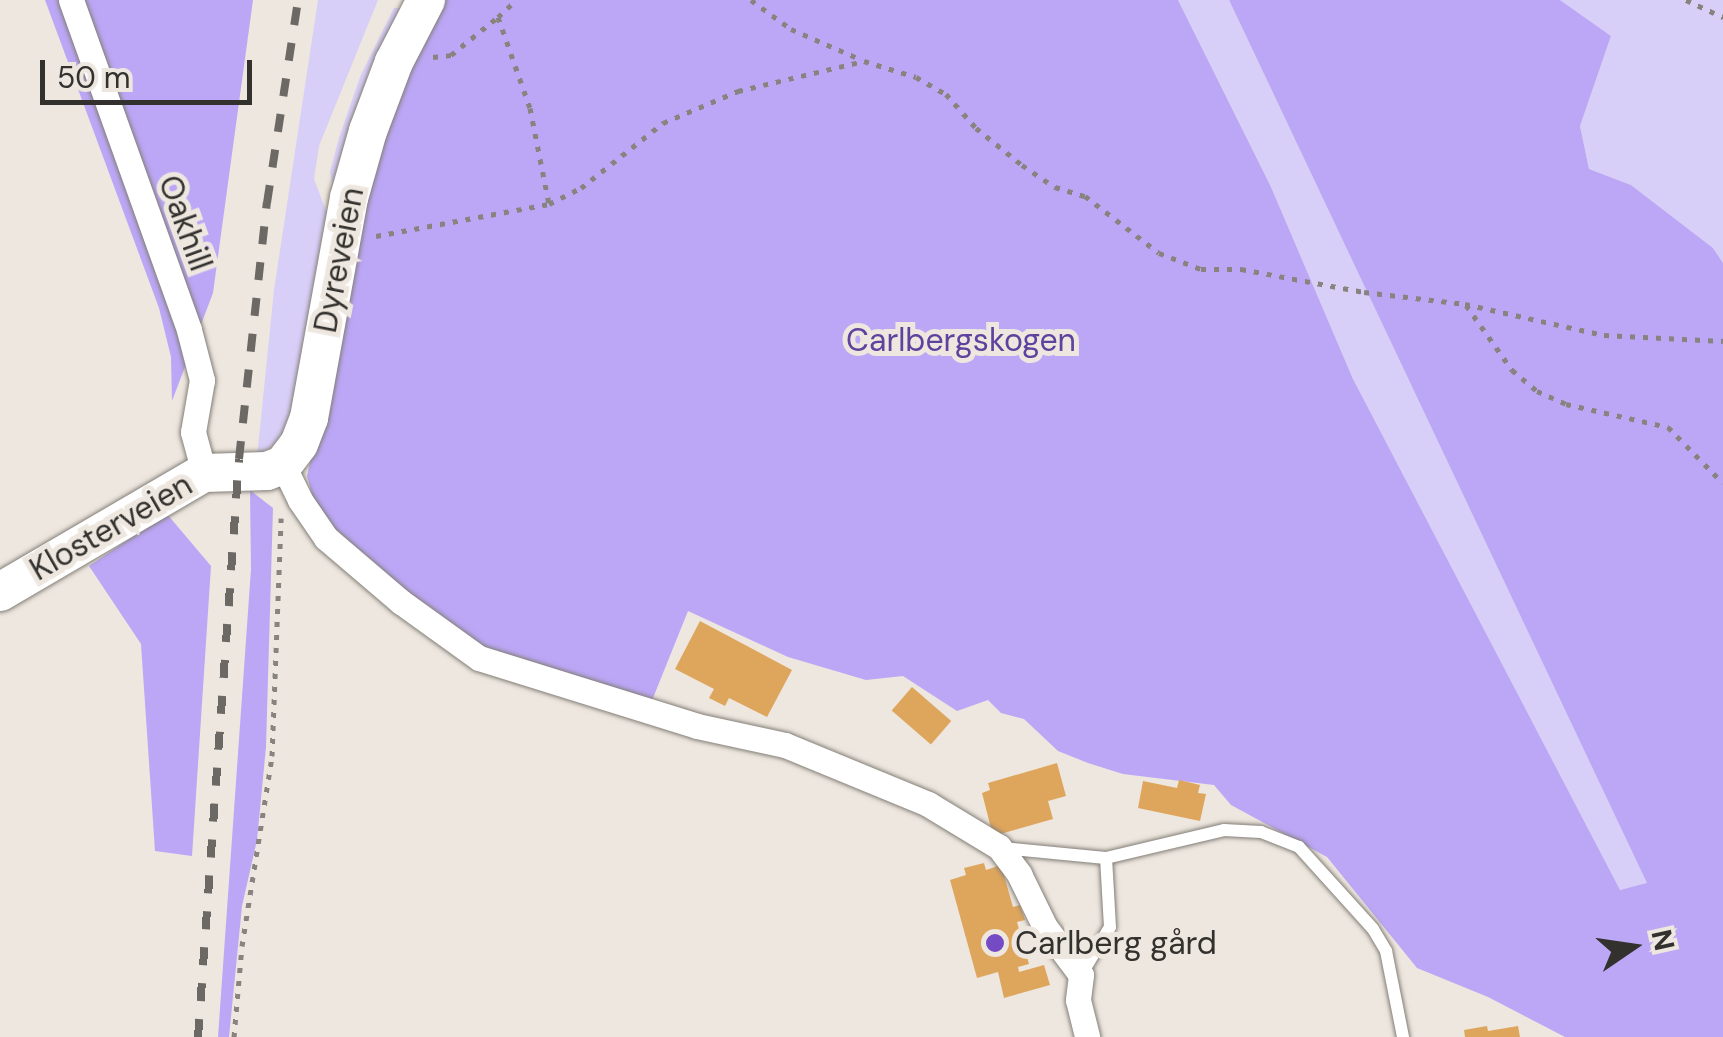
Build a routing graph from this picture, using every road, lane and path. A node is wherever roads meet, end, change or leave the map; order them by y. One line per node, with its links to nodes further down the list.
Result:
1 (71, 0): 15 (street, Oakhill)
2 (426, 0): 9 (main road, Dyreveien)
3 (516, 0): 7 (path)
4 (751, 0): 8 (path)
5 (1686, 0): 6 (path)
6 (1723, 16)
7 (498, 18): 9 (path); 10 (path)
8 (864, 61): 10 (path); 12 (path)
9 (394, 62): 11 (main road, Dyreveien)
10 (549, 204): 11 (path)
11 (340, 244): 14 (main road, Dyreveien)
12 (1465, 304): 13 (path); 16 (path)
13 (1723, 342)
14 (283, 465): 15 (main road); 18 (street); 21 (path)
15 (214, 472): 17 (main road, Klosterveien)
16 (1723, 483)
17 (0, 592)
18 (999, 847): 19 (lane); 20 (street)
19 (1106, 858): 20 (lane); 23 (lane)
20 (1081, 974): 22 (street)
21 (234, 1037)
22 (1088, 1037)
23 (1402, 1037)

